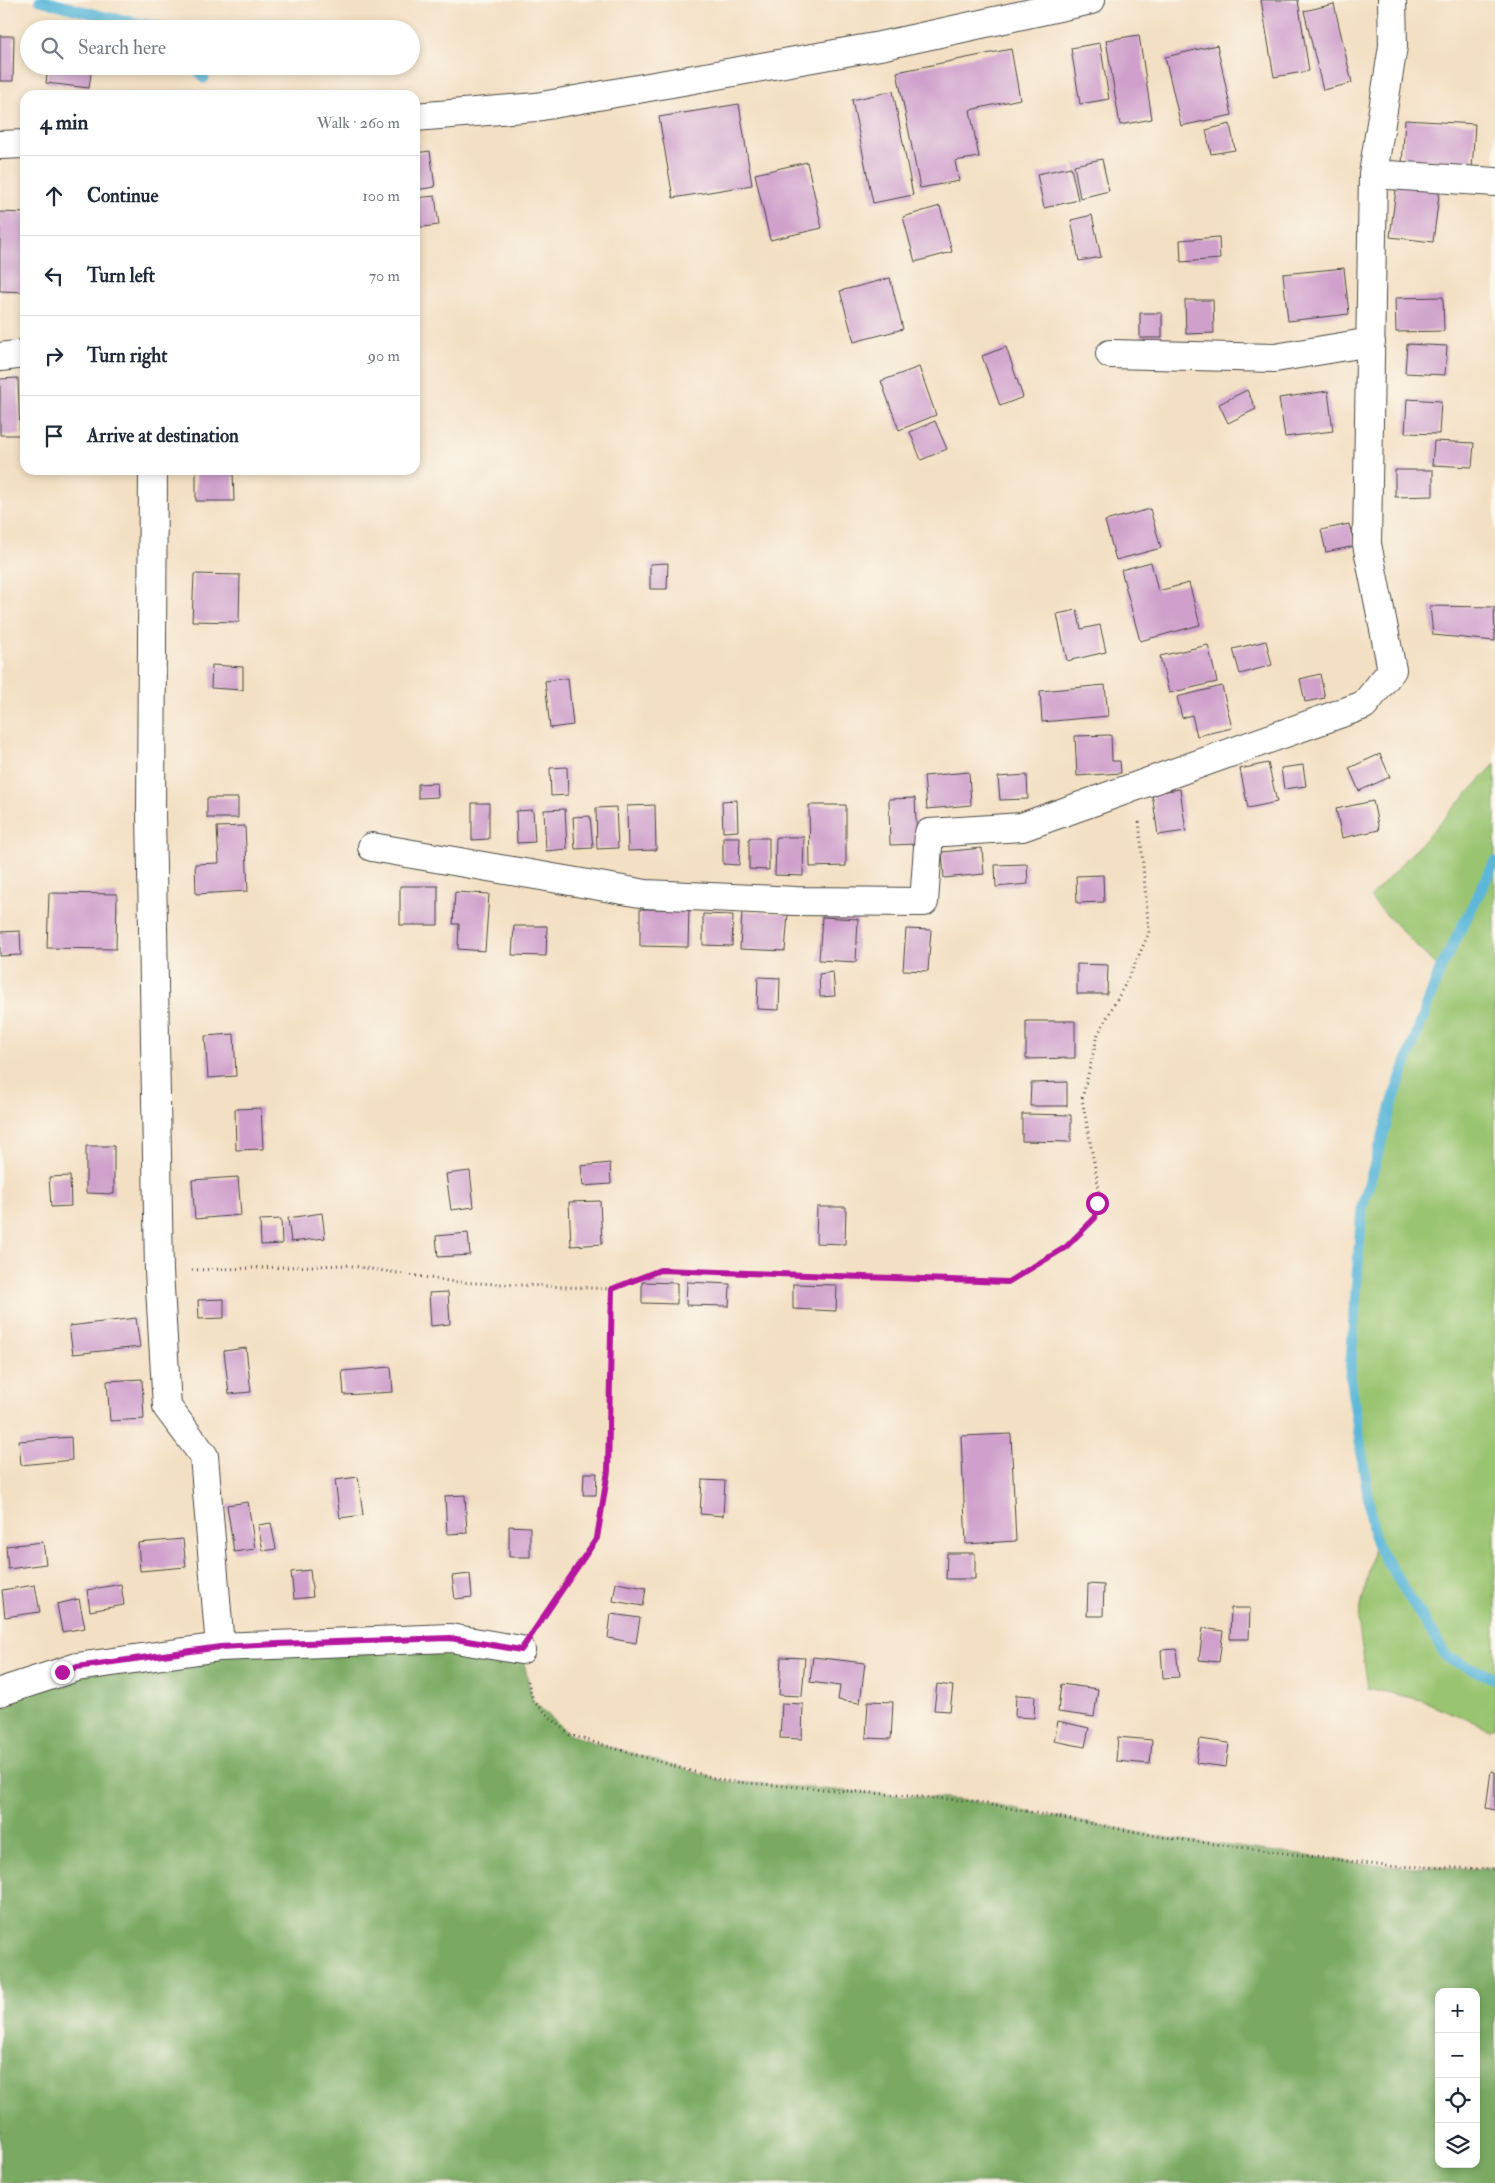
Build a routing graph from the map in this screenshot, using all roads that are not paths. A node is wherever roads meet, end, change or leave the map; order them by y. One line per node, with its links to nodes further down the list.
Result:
1 (1087, 0): 3 (street)
2 (1392, 0): 6 (street)
3 (420, 117)
4 (20, 144): 5 (street)
5 (0, 146)
6 (1373, 174): 7 (street); 8 (street)
7 (1495, 182)
8 (1371, 342): 10 (street); 13 (street)
9 (20, 354): 11 (street)
10 (1110, 354)
11 (0, 356)
12 (153, 475): 14 (street)
13 (372, 847)
14 (220, 1647): 15 (street); 16 (street)
15 (521, 1650)
16 (0, 1692)

